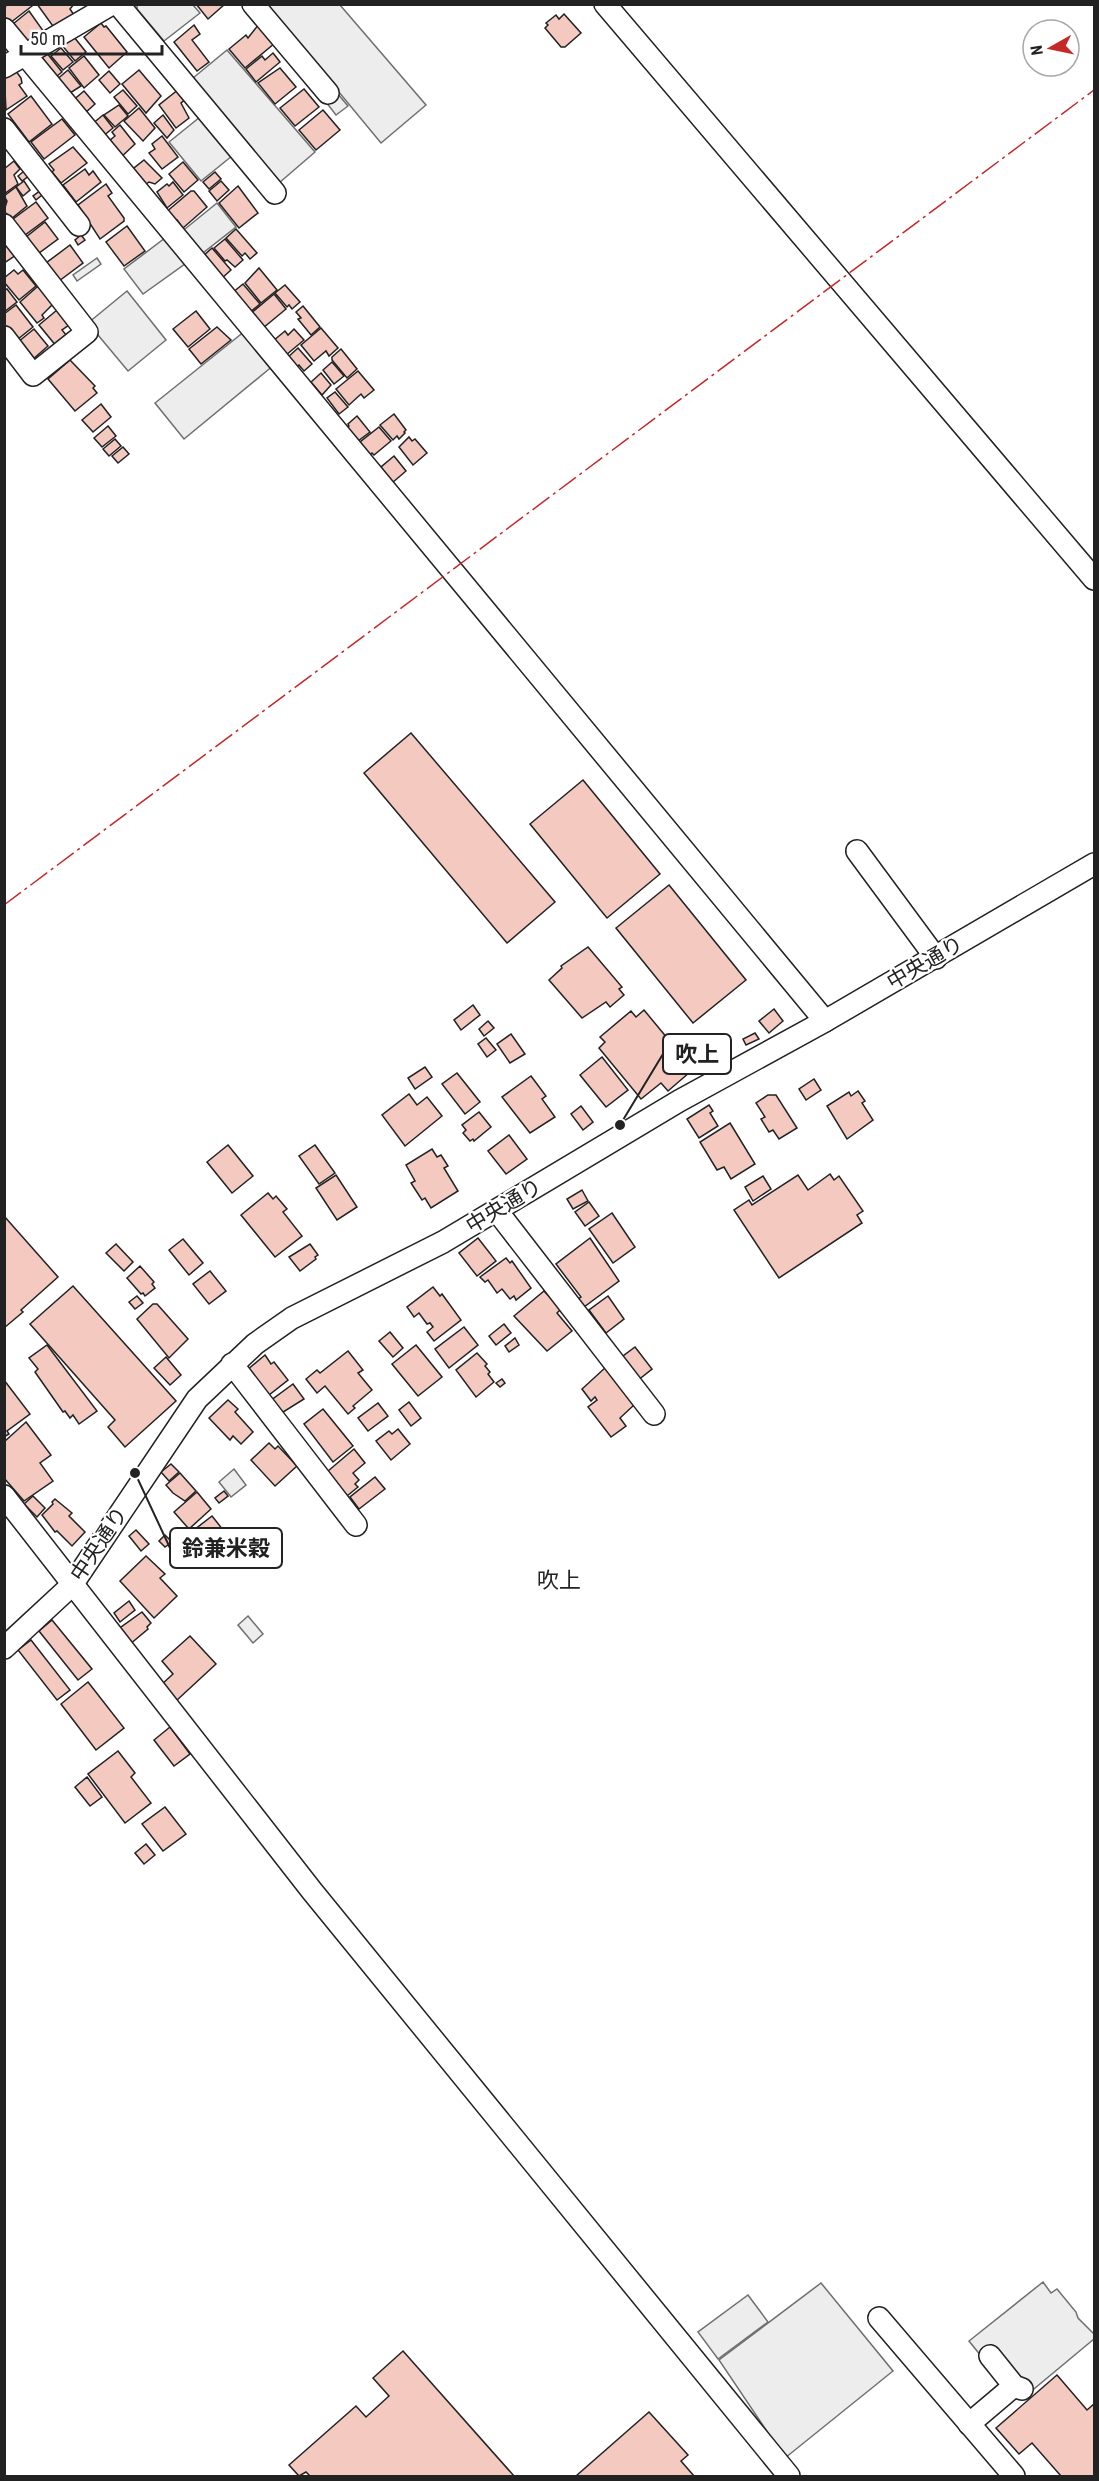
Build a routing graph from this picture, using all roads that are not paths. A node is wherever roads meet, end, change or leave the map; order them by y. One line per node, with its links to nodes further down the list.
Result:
1 (112, 4): 5 (street)
2 (118, 4): 11 (street)
3 (253, 4): 9 (street)
4 (605, 4): 15 (street)
5 (86, 11): 7 (street)
6 (4, 29): 7 (street)
7 (24, 55): 8 (street); 19 (street)
8 (4, 67)
9 (328, 93)
10 (4, 129): 13 (street)
11 (275, 193)
12 (4, 225): 14 (street)
13 (80, 225)
14 (4, 337)
15 (1095, 579)
16 (857, 851): 18 (street)
17 (1095, 864): 18 (street, 中央通り)
18 (936, 957): 19 (street, 中央通り)
19 (825, 1021): 20 (street, 中央通り)
20 (497, 1211): 21 (street, 中央通り); 22 (street)
21 (232, 1364): 24 (street); 25 (street, 中央通り)
22 (654, 1414)
23 (4, 1496): 25 (street)
24 (356, 1525)
25 (72, 1585): 26 (street, 中央通り); 30 (street)
26 (4, 1648)
27 (879, 2318): 29 (street)
28 (990, 2356): 29 (street)
29 (969, 2424): 31 (street)
30 (789, 2476)
31 (1014, 2476)

